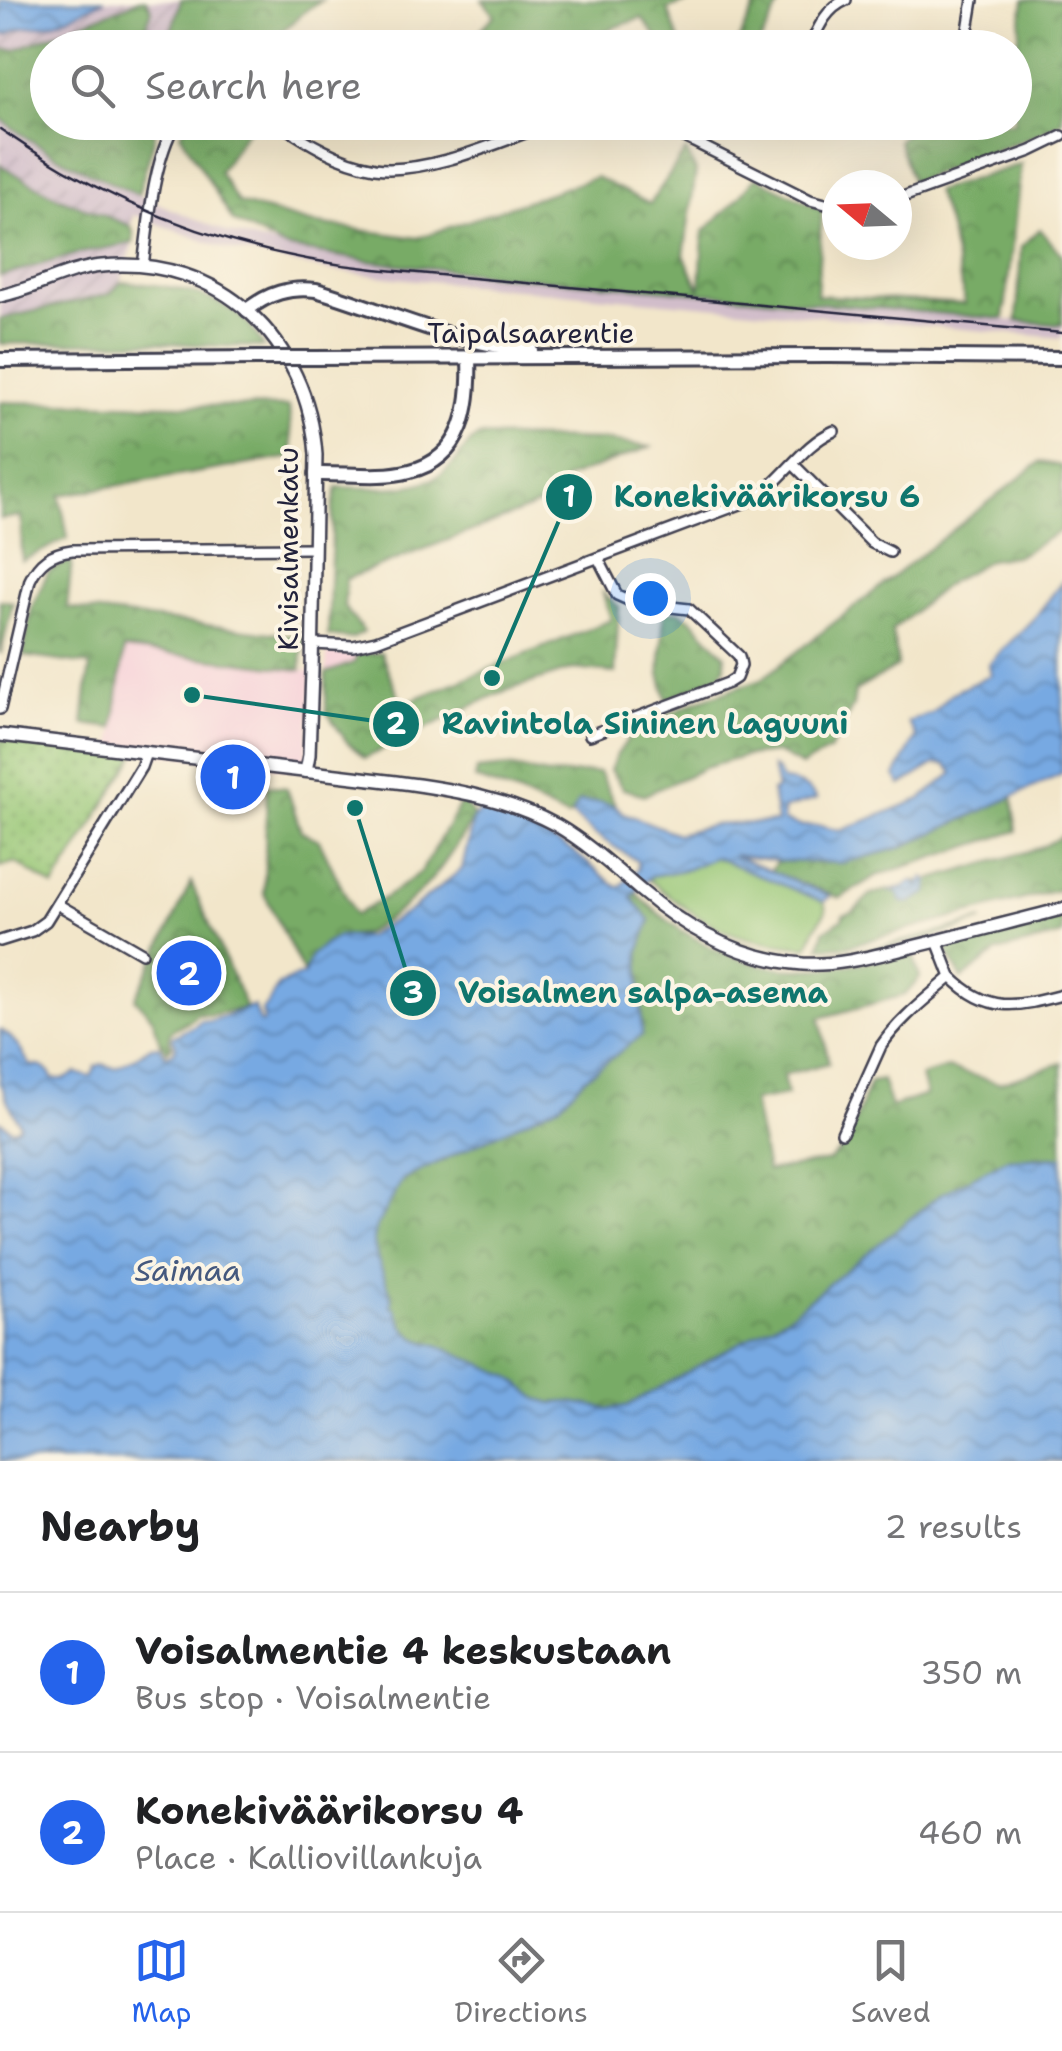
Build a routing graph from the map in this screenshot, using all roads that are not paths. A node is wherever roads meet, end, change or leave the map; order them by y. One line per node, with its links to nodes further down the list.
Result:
1 (846, 0): 3 (street)
2 (973, 0): 4 (street)
3 (818, 30)
4 (968, 30)
5 (1062, 136): 10 (street)
6 (167, 140): 12 (street)
7 (305, 140): 8 (street)
8 (504, 140)
9 (690, 140): 11 (street)
10 (912, 194)
11 (822, 203)
12 (143, 266): 13 (street, Kivisalmenkatu); 14 (street, Kivisalmenkatu)
13 (0, 296)
14 (247, 310): 16 (main road); 21 (street, Kivisalmenkatu)
15 (469, 358): 16 (main road, Taipalsaarentie); 18 (main road, Taipalsaarentie, bridge); 21 (main road)
16 (633, 358): 17 (main road, Taipalsaarentie)
17 (1062, 358)
18 (0, 360)
19 (834, 431): 20 (street)
20 (793, 464): 23 (street); 24 (street)
21 (316, 474): 22 (street, Kivisalmenkatu)
22 (314, 548): 25 (street, Kivisalmenkatu); 26 (street)
23 (890, 552)
24 (598, 558): 25 (street); 28 (street)
25 (313, 644): 30 (street, Kivisalmenkatu)
26 (0, 709)
27 (0, 735): 29 (street)
28 (590, 735)
29 (146, 753): 30 (street); 31 (street)
30 (306, 771): 34 (street)
31 (57, 904): 33 (street); 35 (street)
32 (1062, 908): 34 (street)
33 (0, 941)
34 (937, 941): 36 (street)
35 (142, 954)
36 (951, 977): 37 (street); 38 (street)
37 (1062, 995)
38 (842, 1133)

